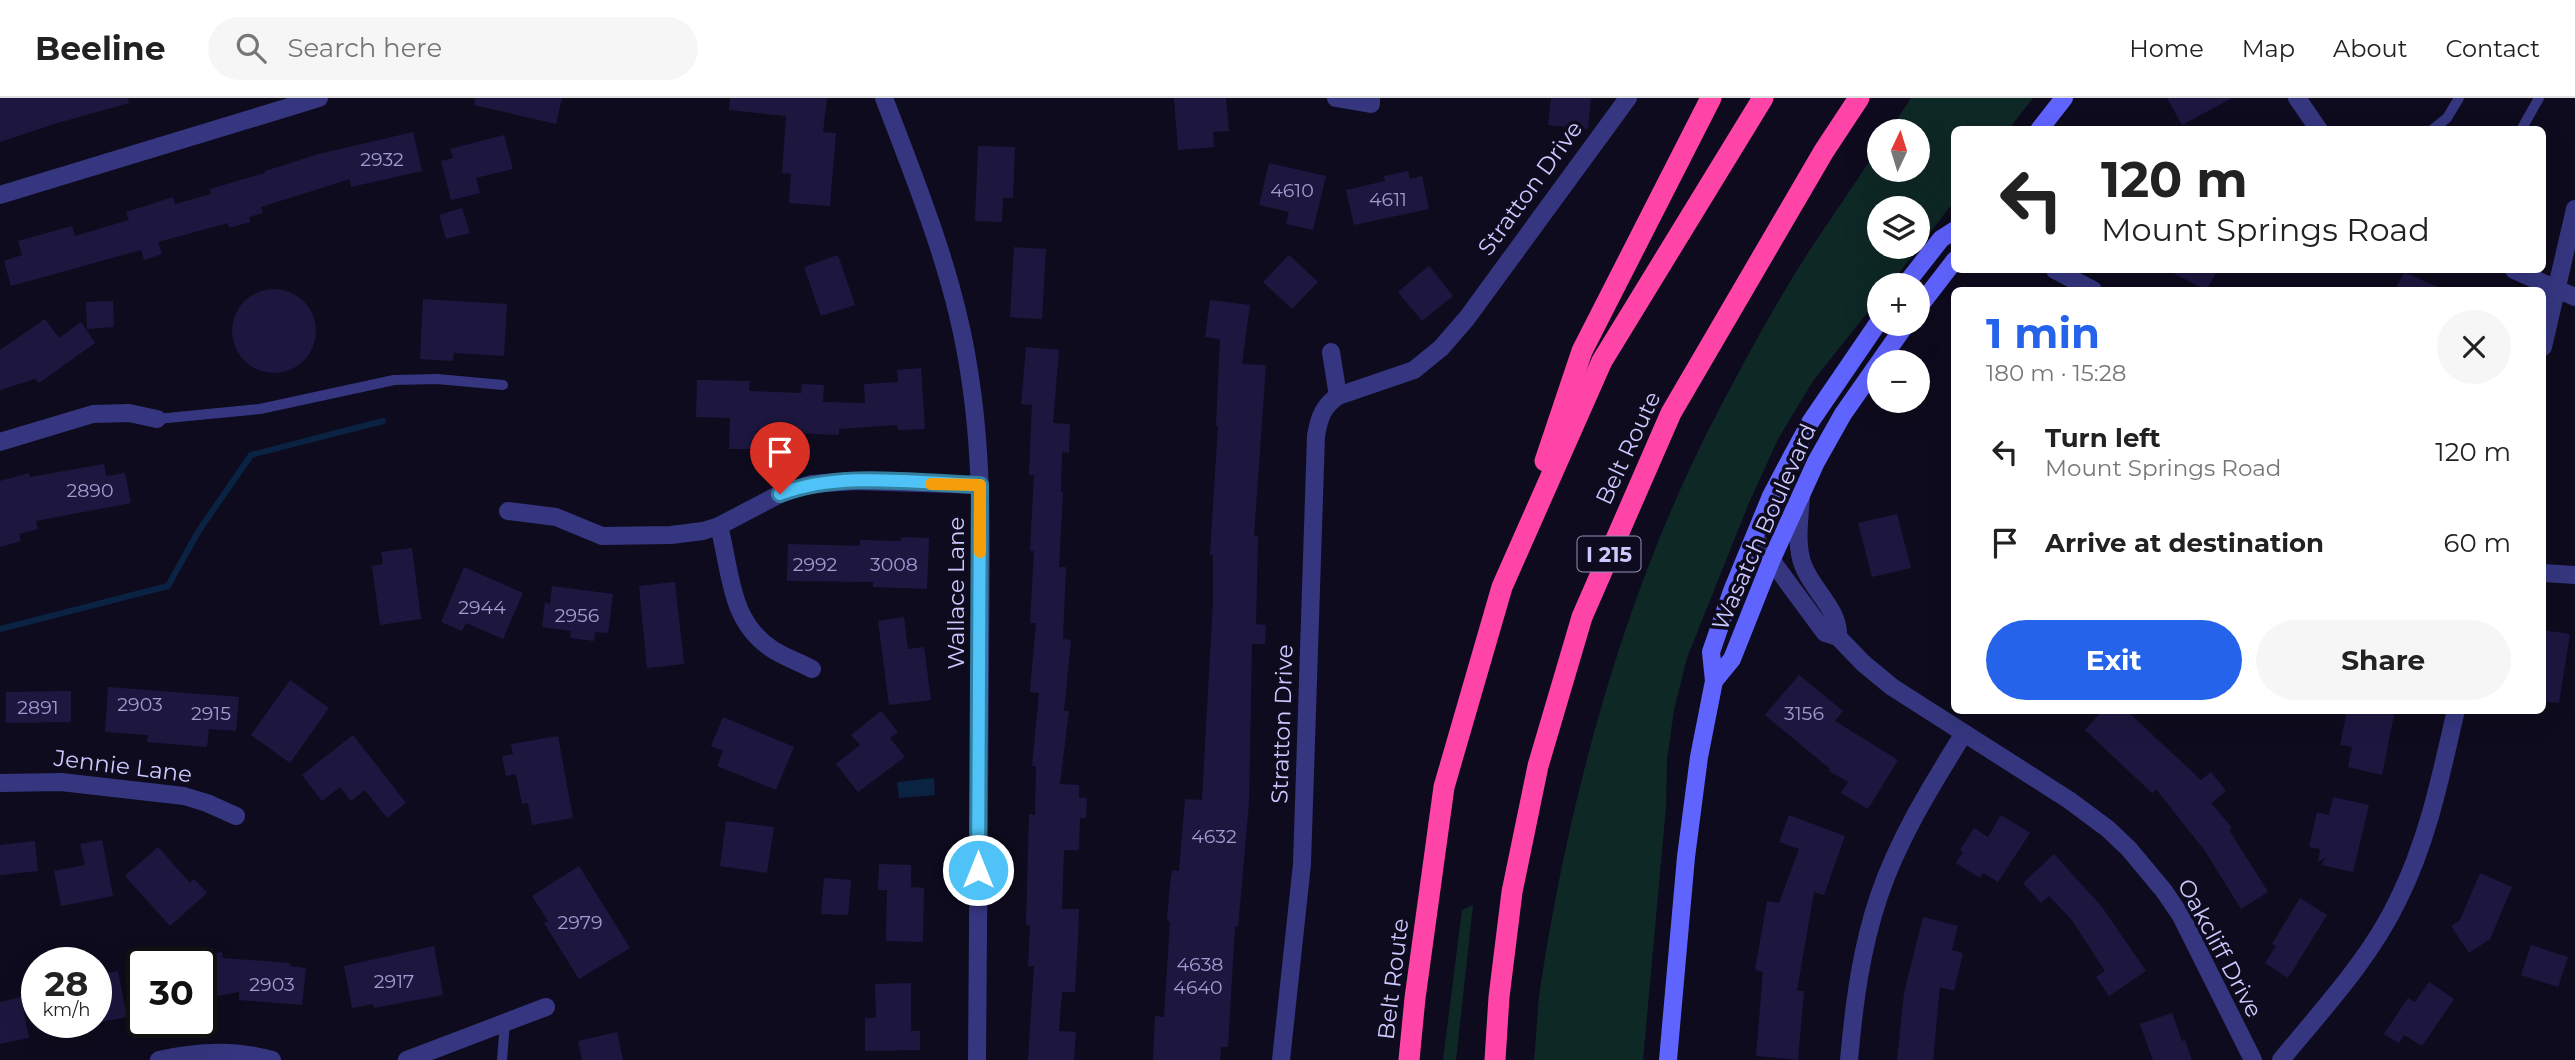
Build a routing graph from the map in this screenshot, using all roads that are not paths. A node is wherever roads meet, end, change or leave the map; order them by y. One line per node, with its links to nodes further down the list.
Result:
1 (319, 98): 17 (street)
2 (884, 98): 36 (street, Wallace Lane)
3 (1336, 98): 4 (street)
4 (1371, 98)
5 (1628, 98): 33 (street, Stratton Drive)
6 (1711, 98): 44 (highway)
7 (1763, 98): 44 (highway, Belt Route)
8 (1859, 98): 61 (highway, Belt Route / I 215)
9 (2064, 98): 13 (street)
10 (2297, 98): 14 (street)
11 (2459, 98): 15 (lane)
12 (2539, 98): 16 (lane)
13 (2042, 126)
14 (2316, 126)
15 (2437, 126)
16 (2523, 126)
17 (0, 195)
18 (2575, 209): 25 (street)
19 (1951, 233): 21 (street)
20 (1951, 265): 26 (street)
21 (1914, 273)
22 (2062, 273): 24 (street)
23 (2520, 273): 25 (street)
24 (2087, 287)
25 (2557, 290): 27 (street); 28 (street)
26 (1930, 292)
27 (2575, 297)
28 (2546, 335)
29 (1869, 336): 40 (street, Wasatch Boulevard)
30 (1898, 336): 37 (street, Wasatch Boulevard)
31 (1331, 352): 33 (street)
32 (503, 385): 34 (lane)
33 (1338, 396): 59 (street, Stratton Drive)
34 (157, 419): 35 (street)
35 (0, 442)
36 (980, 485): 39 (street); 58 (street, Wallace Lane)
37 (1801, 495): 41 (street, Wasatch Boulevard); 45 (street, Oakcliff Drive)
38 (508, 511): 39 (street)
39 (719, 526): 46 (street)
40 (1755, 538): 41 (street, Oakcliff Drive); 47 (street, Wasatch Boulevard)
41 (1771, 561): 45 (street, Oakcliff Drive); 47 (street, Wasatch Boulevard)
42 (2546, 573): 43 (street)
43 (2575, 575)
44 (1502, 587): 60 (highway, Belt Route)
45 (1838, 637): 49 (street, Oakcliff Drive)
46 (812, 669)
47 (1714, 681): 62 (street, Wasatch Boulevard)
48 (2455, 714): 65 (street)
49 (1964, 733): 63 (street); 64 (street, Oakcliff Drive)
50 (0, 783): 51 (street, Jennie Lane)
51 (236, 816)
52 (546, 1007): 53 (street)
53 (505, 1022): 56 (street); 57 (lane)
54 (159, 1060): 55 (street)
55 (272, 1060)
56 (407, 1060)
57 (502, 1060)
58 (977, 1060)
59 (1281, 1060)
60 (1409, 1060)
61 (1495, 1060)
62 (1668, 1060)
63 (1849, 1060)
64 (2253, 1060)
65 (2281, 1060)

